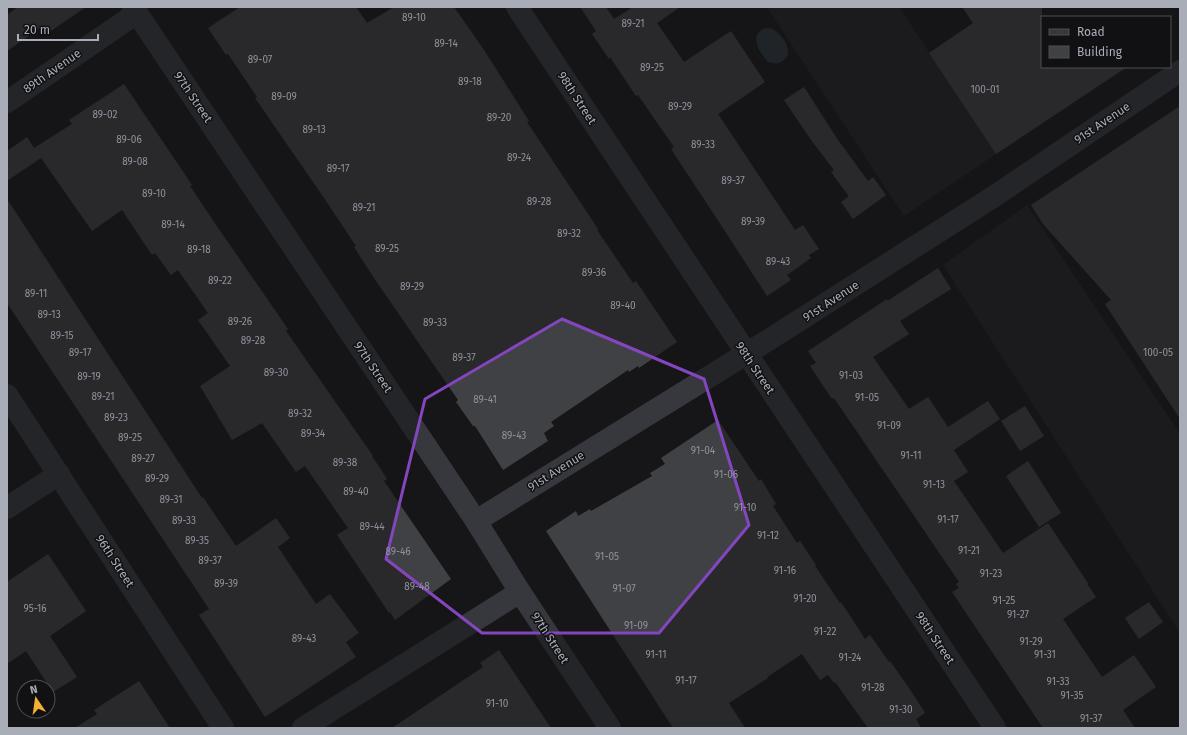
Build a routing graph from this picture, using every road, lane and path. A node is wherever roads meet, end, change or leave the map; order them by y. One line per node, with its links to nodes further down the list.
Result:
1 (517, 7): 5 (street, 98th Street)
2 (135, 10): 4 (street, 89th Avenue); 9 (street, 97th Street)
3 (1180, 71): 5 (street, 91st Avenue)
4 (7, 102)
5 (746, 355): 9 (street, 91st Avenue); 14 (street, 98th Street)
6 (7, 395): 7 (street, 96th Street)
7 (59, 474): 8 (street); 11 (street, 96th Street)
8 (7, 508)
9 (476, 521): 10 (street, 97th Street)
10 (520, 592): 12 (street); 13 (street, 97th Street)
11 (223, 728)
12 (303, 728)
13 (610, 728)
14 (995, 728)

